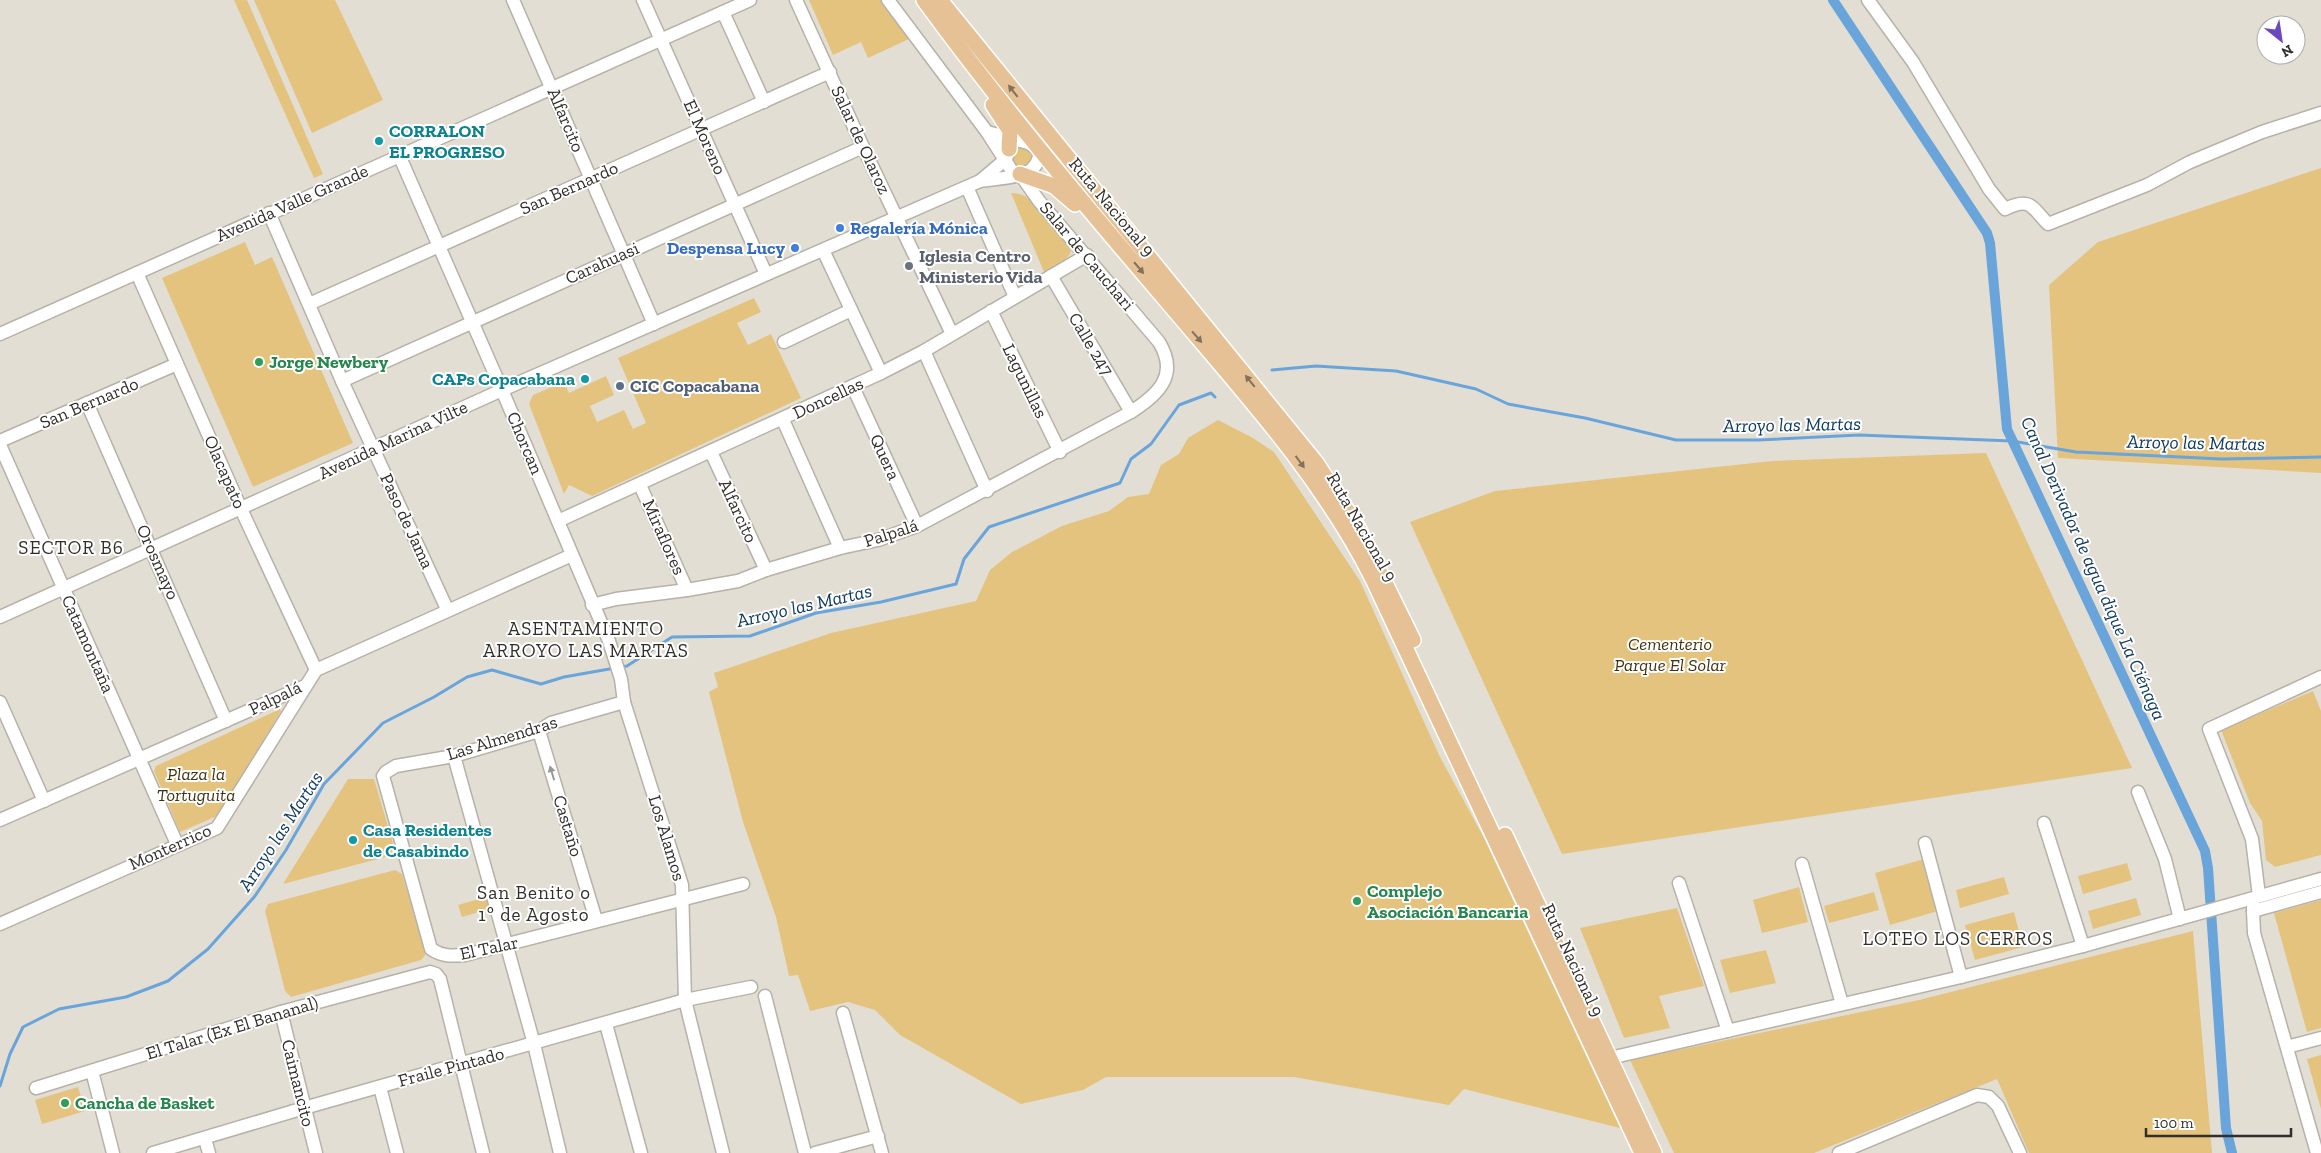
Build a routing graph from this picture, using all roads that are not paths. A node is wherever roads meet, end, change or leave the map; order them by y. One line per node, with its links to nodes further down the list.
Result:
1 (514, 0): 13 (street, Alfarcito)
2 (643, 0): 11 (street, El Moreno)
3 (750, 0): 9 (street, Avenida Valle Grande)
4 (796, 0): 12 (street, Salar de Olaroz)
5 (888, 0): 18 (street, Salar de Cauchari)
6 (924, 0): 10 (main road, Ruta Nacional 9)
7 (940, 0): 16 (main road, Ruta Nacional 9, one-way to 7)
8 (1868, 0): 15 (street)
9 (723, 12): 11 (street, Avenida Valle Grande); 14 (street)
10 (940, 22): 20 (main road); 21 (main road, Ruta Nacional 9)
11 (662, 39): 13 (street, Avenida Valle Grande); 17 (street, El Moreno)
12 (830, 72): 14 (street, San Bernardo); 19 (street, Salar de Olaroz)
13 (552, 88): 22 (street, Avenida Valle Grande); 24 (street, Alfarcito)
14 (764, 102): 17 (street, San Bernardo)
15 (2321, 114)
16 (1035, 119): 21 (main road); 32 (main road, Ruta Nacional 9)
17 (700, 130): 24 (street, San Bernardo); 27 (street, El Moreno)
18 (987, 132): 20 (street); 20 (street, Salar de Cauchari)
19 (863, 147): 27 (street, Carahuasi); 29 (street, Salar de Olaroz)
20 (1012, 147): 21 (street); 23 (street, Salar de Cauchari); 25 (street, Avenida Marina Vilte)
21 (1039, 150): 23 (street, Avenida Marina Vilte); 30 (main road, Ruta Nacional 9); 32 (main road)
22 (399, 155): 28 (street, Avenida Valle Grande); 31 (street, Chorcan)
23 (1020, 174): 25 (street, Avenida Marina Vilte); 30 (main road); 35 (street, Salar de Cauchari)
24 (591, 178): 31 (street, San Bernardo); 34 (street, Alfarcito)
25 (980, 181): 26 (street, Avenida Marina Vilte)
26 (967, 187): 29 (street, Avenida Marina Vilte); 39 (street)
27 (734, 204): 34 (street, Carahuasi); 37 (street, El Moreno)
28 (269, 213): 36 (street, Avenida Valle Grande); 40 (street, Paso de Jama)
29 (897, 218): 33 (street, Avenida Marina Vilte); 46 (street, Salar de Olaroz)
30 (1112, 237): 139 (main road, Ruta Nacional 9, one-way to 139)
31 (439, 246): 40 (street, San Bernardo); 43 (street, Chorcan)
32 (1139, 246): 119 (main road, Ruta Nacional 9, one-way to 32)
33 (823, 250): 37 (street, Avenida Marina Vilte); 41 (street)
34 (623, 254): 43 (street, Carahuasi); 44 (street, Alfarcito)
35 (1087, 255): 38 (street, Doncellas); 53 (street, Salar de Cauchari)
36 (137, 273): 45 (street, Avenida Valle Grande); 49 (street, Olacapato)
37 (766, 274): 44 (street, Avenida Marina Vilte)
38 (1051, 276): 39 (street, Doncellas); 56 (street, Calle 247)
39 (1015, 297): 42 (street, Doncellas)
40 (309, 304): 51 (street, Paso de Jama)
41 (851, 310): 47 (street); 50 (street)
42 (992, 311): 46 (street, Doncellas); 62 (street, Lagunillas)
43 (472, 322): 51 (street, Carahuasi); 54 (street, Chorcan)
44 (654, 324): 54 (street, Avenida Marina Vilte)
45 (0, 334)
46 (952, 334): 48 (street, Doncellas)
47 (784, 342)
48 (924, 351): 50 (street, Doncellas); 64 (street)
49 (177, 364): 55 (street, San Bernardo); 65 (street, Olacapato)
50 (881, 373): 52 (street, Doncellas)
51 (342, 381): 60 (street, Paso de Jama)
52 (853, 387): 57 (street, Doncellas); 67 (street, Quera)
53 (1161, 387): 56 (street, Palpalá)
54 (502, 390): 60 (street, Avenida Marina Vilte); 66 (street, Chorcan)
55 (87, 404): 58 (street, San Bernardo); 69 (street, Orosmayo)
56 (1131, 412): 62 (street, Palpalá)
57 (783, 420): 61 (street, Doncellas); 68 (street)
58 (0, 441)
59 (0, 445): 72 (street, Catamontaña)
60 (373, 449): 65 (street, Avenida Marina Vilte); 75 (street, Paso de Jama)
61 (711, 452): 63 (street, Doncellas); 71 (street, Alfarcito)
62 (1060, 452): 64 (street, Palpalá)
63 (640, 485): 66 (street, Doncellas); 73 (street, Miraflores)
64 (987, 491): 67 (street, Palpalá)
65 (241, 509): 69 (street, Avenida Marina Vilte); 77 (street, Olacapato)
66 (558, 521): 70 (street, Chorcan)
67 (917, 526): 68 (street, Palpalá)
68 (840, 548): 71 (street, Palpalá)
69 (152, 549): 72 (street, Avenida Marina Vilte); 83 (street, Orosmayo)
70 (572, 555): 74 (street, Chorcan); 75 (street, Palpalá)
71 (766, 570): 73 (street, Palpalá)
72 (63, 588): 76 (street, Avenida Marina Vilte); 86 (street, Catamontaña)
73 (687, 590): 74 (street, Palpalá)
74 (592, 605): 78 (street, Chorcan)
75 (447, 610): 77 (street, Palpalá)
76 (0, 617)
77 (316, 670): 80 (street, Palpalá)
78 (621, 679): 82 (street, Los Alamos)
79 (2320, 680): 98 (street)
80 (305, 686): 83 (street, Palpalá); 92 (street, Monterrico)
81 (0, 702): 88 (street)
82 (624, 702): 84 (street, Las Almendras); 99 (street, Los Alamos)
83 (226, 721): 86 (street, Palpalá)
84 (539, 731): 85 (street, Las Almendras); 102 (street, Castaño, one-way to 84)
85 (454, 756): 104 (street); 106 (street, Las Almendras)
86 (140, 759): 88 (street, Palpalá); 92 (street, Catamontaña)
87 (2138, 792): 101 (street)
88 (44, 801): 89 (street, Palpalá)
89 (0, 820)
90 (2044, 823): 105 (street)
91 (1925, 843): 107 (street)
92 (177, 844): 103 (street, Monterrico)
93 (1802, 864): 111 (street)
94 (2321, 878): 98 (street)
95 (1679, 883): 115 (street)
96 (743, 884): 99 (street, El Talar)
97 (2321, 892): 100 (street)
98 (2256, 896): 100 (street); 101 (street)
99 (683, 898): 102 (street, El Talar); 110 (street, Los Alamos)
100 (2253, 911): 118 (street)
101 (2180, 919): 105 (street)
102 (596, 920): 104 (street, El Talar)
103 (0, 923)
104 (508, 946): 106 (street, El Talar); 117 (street)
105 (2083, 946): 107 (street)
106 (439, 954)
107 (1961, 977): 111 (street)
108 (751, 987): 110 (street, Fraile Pintado)
109 (765, 996): 136 (street)
110 (685, 1000): 114 (street, Fraile Pintado); 135 (street, Los Alamos)
111 (1842, 1004): 115 (street)
112 (281, 1012): 120 (street, El Talar (Ex El Bananal)); 121 (street, El Talar (Ex El Bananal)); 124 (street, Caimancito)
113 (843, 1013): 125 (street)
114 (606, 1024): 117 (street, Fraile Pintado); 134 (street)
115 (1728, 1031): 119 (street)
116 (2321, 1038): 118 (street)
117 (534, 1044): 120 (street, Fraile Pintado); 133 (street)
118 (2287, 1047): 143 (street)
119 (1610, 1058): 140 (main road, Ruta Nacional 9)
120 (461, 1064): 122 (street, Fraile Pintado); 132 (street)
121 (92, 1071): 123 (street, El Talar (Ex El Bananal)); 127 (street)
122 (380, 1086): 124 (street, Fraile Pintado); 131 (street)
123 (36, 1088)
124 (304, 1108): 126 (street, Fraile Pintado); 130 (street, Caimancito)
125 (878, 1136): 137 (street); 138 (street)
126 (205, 1138): 128 (street, Fraile Pintado); 129 (street)
127 (113, 1153)
128 (153, 1153)
129 (209, 1153)
130 (316, 1153)
131 (397, 1153)
132 (483, 1153)
133 (560, 1153)
134 (641, 1153)
135 (723, 1153)
136 (805, 1153)
137 (815, 1153)
138 (882, 1153)
139 (1642, 1153)
140 (1654, 1153)
141 (1839, 1153): 142 (street)
142 (2020, 1153)
143 (2317, 1153)

